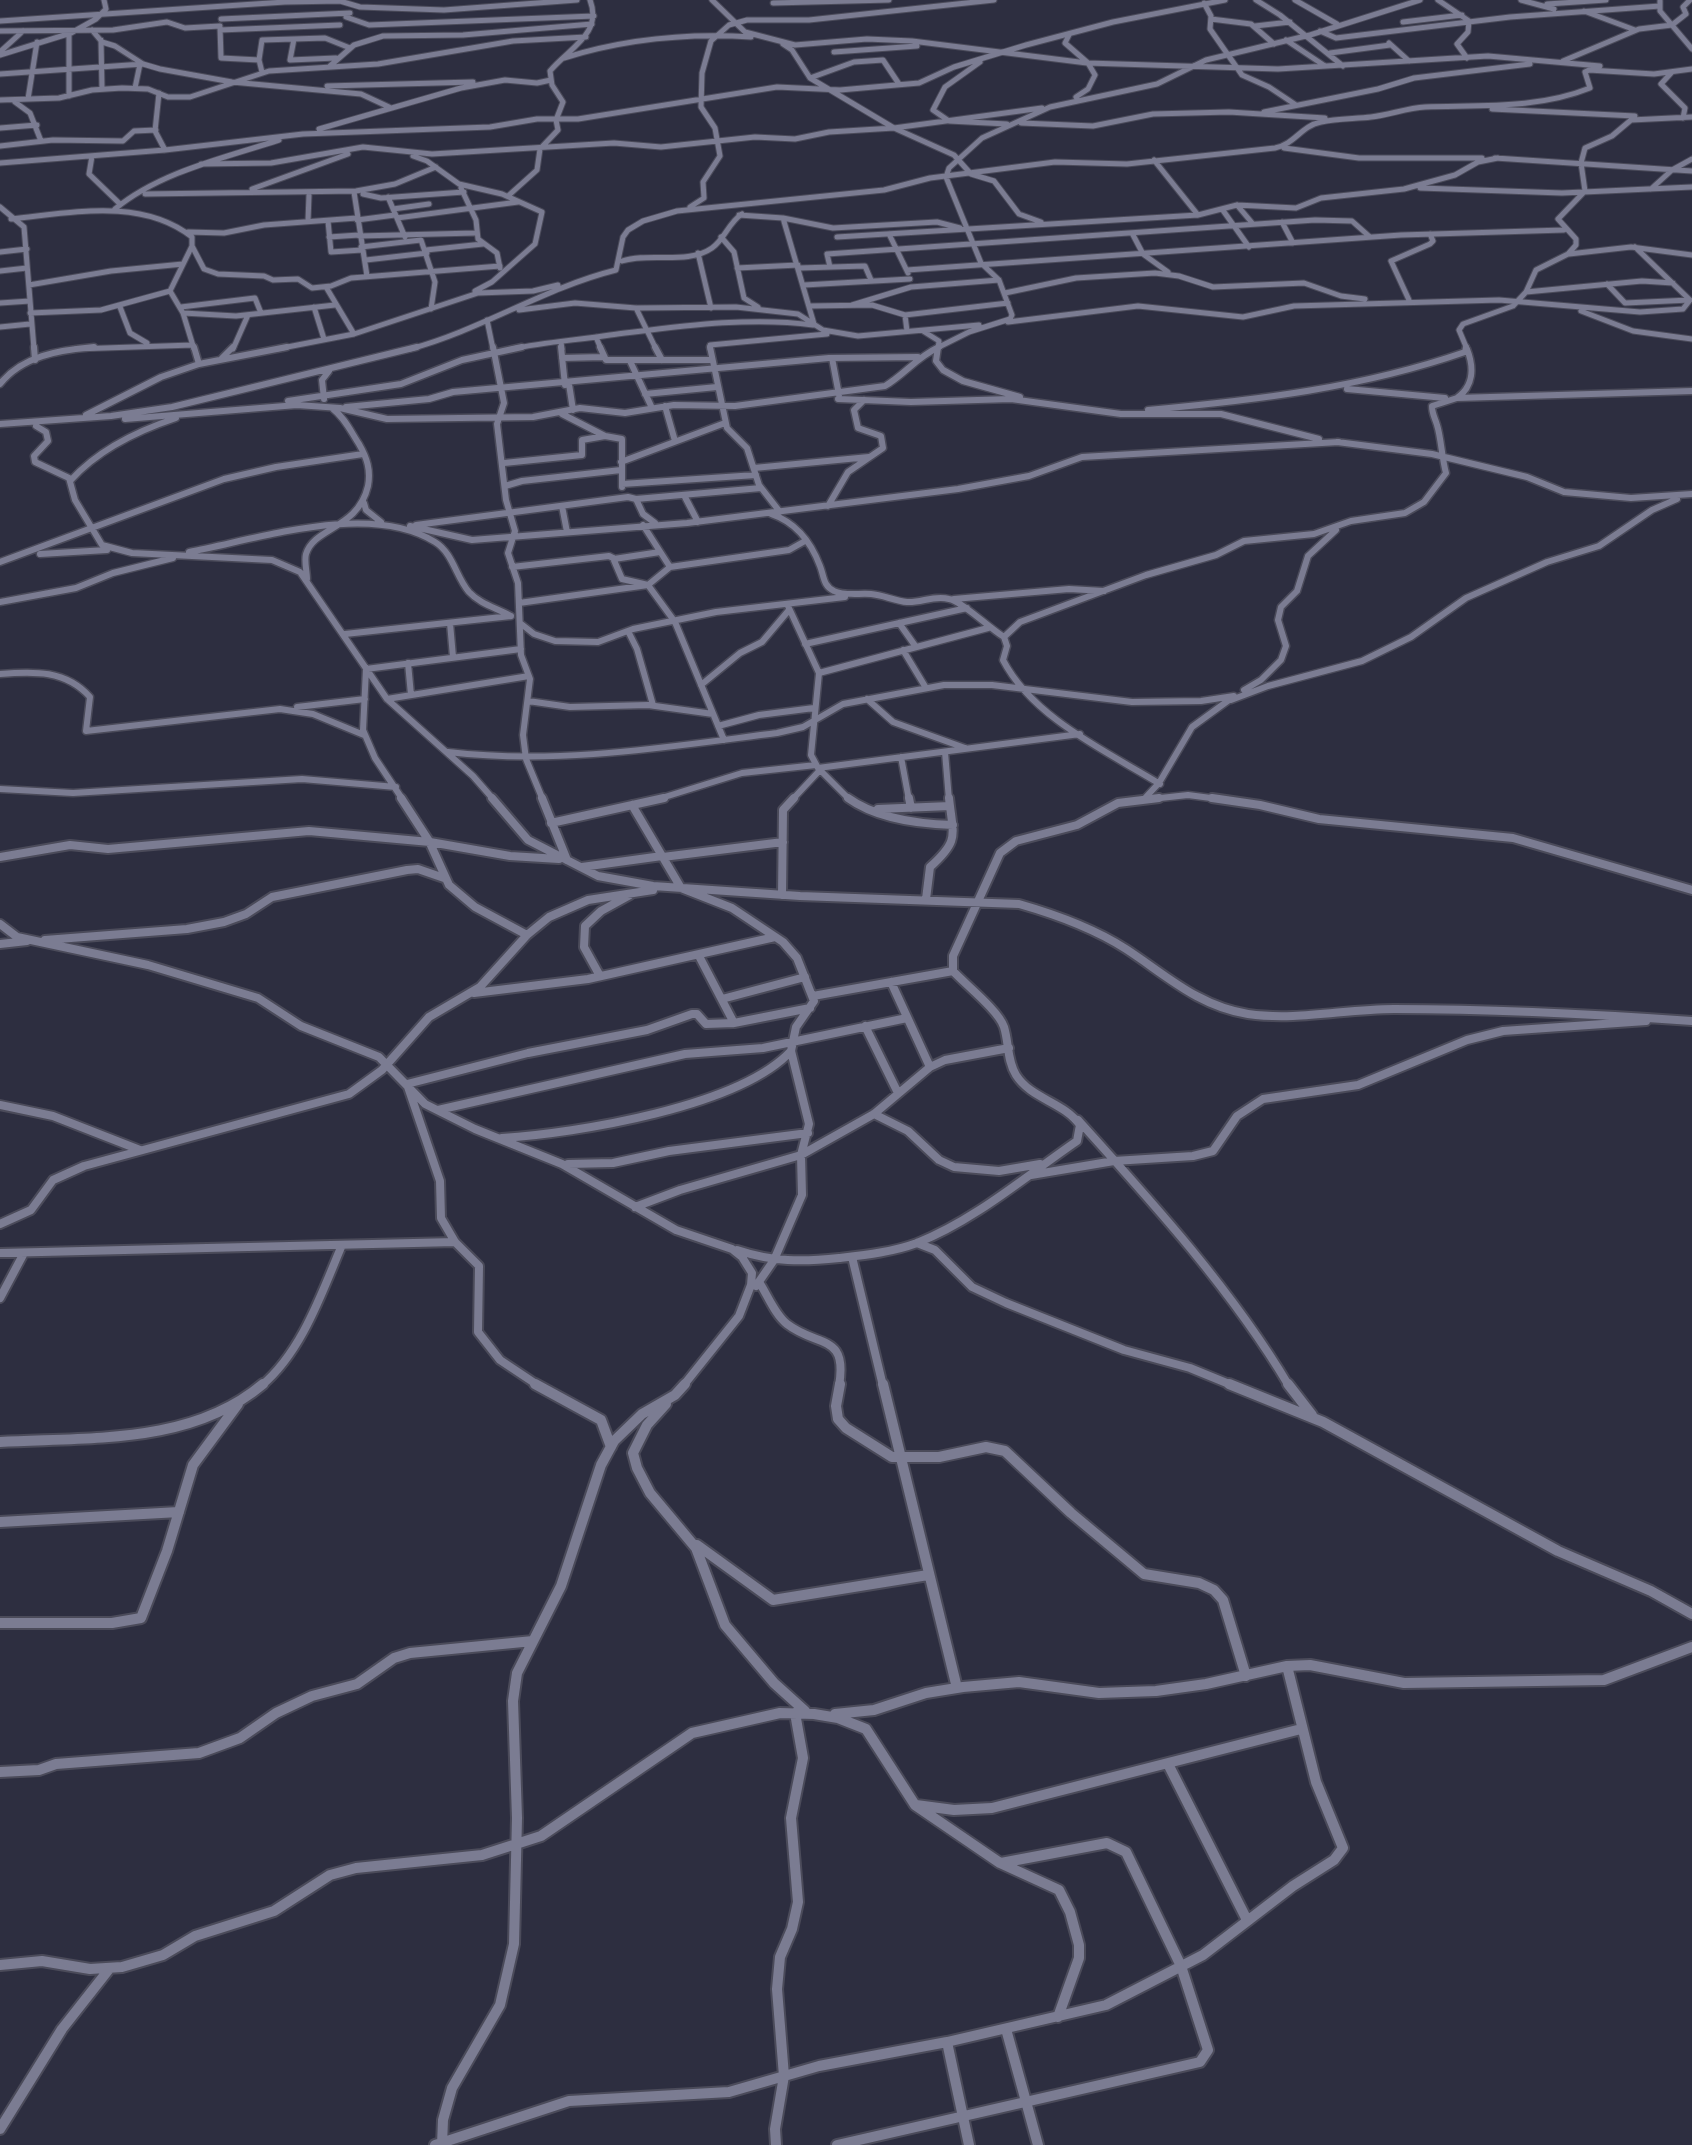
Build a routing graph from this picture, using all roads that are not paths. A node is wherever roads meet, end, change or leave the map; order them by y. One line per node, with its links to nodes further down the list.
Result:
1 (104, 0): 32 (street)
2 (161, 0): 27 (street)
3 (340, 0): 17 (street); 25 (street); 31 (street)
4 (577, 0): 25 (street)
5 (590, 0): 36 (street)
6 (712, 0): 46 (street)
7 (889, 0): 19 (street); 28 (street)
8 (994, 0): 28 (street)
9 (1225, 0): 21 (street)
10 (1256, 0): 44 (street)
11 (1295, 0): 49 (street)
12 (1420, 0): 29 (street)
13 (1438, 0): 35 (street)
14 (1521, 0): 24 (street)
15 (1606, 0): 24 (street)
16 (1690, 0): 39 (street)
17 (285, 1): 20 (street)
18 (772, 1): 19 (street); 42 (street)
19 (847, 1): 34 (street)
20 (252, 2): 23 (street)
21 (1204, 2): 38 (street); 63 (street)
22 (1660, 3): 30 (street); 52 (street)
23 (220, 4): 26 (street); 50 (street)
24 (1534, 5): 30 (street)
25 (355, 6): 33 (street)
26 (185, 8): 27 (street); 47 (street)
27 (161, 10): 32 (street)
28 (891, 10): 34 (street)
29 (1385, 10): 45 (street); 49 (street)
30 (1581, 11): 43 (street); 58 (street)
31 (336, 13): 33 (street); 50 (street)
32 (102, 14): 37 (street); 56 (street)
33 (348, 15): 36 (street); 51 (street)
34 (856, 15): 42 (street)
35 (1462, 15): 43 (street); 45 (street)
36 (594, 16): 48 (street)
37 (39, 18): 41 (street); 55 (street)
38 (1211, 19): 53 (street); 85 (street)
39 (1682, 19): 40 (street); 52 (street)
40 (1692, 19)
41 (0, 21)
42 (780, 21): 46 (street)
43 (1469, 21): 54 (street); 89 (street)
44 (1290, 22): 53 (street); 64 (street)
45 (1403, 22): 54 (street)
46 (736, 23): 65 (street); 73 (street)
47 (178, 24): 50 (street); 57 (street)
48 (592, 24): 66 (street); 79 (street)
49 (1337, 24): 60 (street)
50 (220, 25): 51 (street); 90 (street)
51 (340, 25): 67 (street)
52 (1672, 25): 58 (street); 80 (street)
53 (1255, 26): 77 (street)
54 (1411, 28): 61 (street)
55 (24, 30): 56 (street); 59 (street); 69 (street)
56 (77, 30): 57 (street); 62 (street)
57 (92, 30): 70 (street)
58 (1636, 30): 92 (street)
59 (0, 31)
60 (1320, 31): 61 (street); 64 (street)
61 (1376, 32): 78 (street)
62 (69, 33): 74 (street); 104 (street)
63 (1073, 33): 83 (street); 93 (street)
64 (1307, 35): 71 (street); 84 (street)
65 (717, 36): 73 (street); 87 (street); 121 (street)
66 (586, 37): 87 (street); 95 (street)
67 (325, 38): 68 (street); 79 (street)
68 (294, 39): 86 (street); 90 (street)
69 (11, 40): 72 (street); 82 (street)
70 (101, 40): 94 (street); 99 (street)
71 (1286, 40): 77 (street); 98 (street)
72 (0, 41)
73 (775, 41): 75 (street); 109 (street)
74 (37, 42): 82 (street); 105 (street)
75 (831, 43): 76 (street); 81 (street)
76 (940, 44): 81 (street); 83 (street)
77 (1274, 44): 85 (street)
78 (1390, 45): 84 (street); 91 (street)
79 (350, 48): 86 (street)
80 (1692, 49)
81 (834, 52): 101 (street)
82 (0, 53)
83 (1002, 53): 88 (street); 93 (street)
84 (1330, 53): 97 (street)
85 (1228, 54): 96 (street); 100 (street)
86 (336, 58): 95 (street)
87 (564, 58): 111 (street)
88 (986, 58): 113 (street); 136 (street)
89 (1467, 58): 91 (street); 92 (street)
90 (259, 60): 106 (street)
91 (1409, 61): 97 (street)
92 (1540, 62): 102 (street); 125 (street)
93 (1087, 63): 96 (street); 124 (street)
94 (142, 64): 99 (street); 112 (street); 114 (street)
95 (330, 66): 106 (street)
96 (1194, 66): 100 (street); 124 (street)
97 (1343, 66): 98 (street)
98 (1327, 67): 100 (street)
99 (101, 68): 104 (street); 116 (street)
100 (1237, 68): 125 (street)
101 (839, 69): 109 (street); 113 (street)
102 (1608, 69): 107 (street); 128 (street)
103 (1692, 69): 107 (street)
104 (68, 70): 105 (street); 119 (street)
105 (33, 72): 108 (street); 120 (street)
106 (262, 72): 112 (street)
107 (1673, 72): 133 (street)
108 (0, 74)
109 (810, 78): 117 (street)
110 (505, 80): 111 (street); 115 (street); 126 (street)
111 (551, 80): 134 (street)
112 (232, 82): 115 (street); 118 (street)
113 (899, 84): 117 (street)
114 (135, 88): 116 (street); 118 (street)
115 (302, 88): 126 (street)
116 (102, 89): 119 (street)
117 (830, 90): 121 (street); 140 (street)
118 (159, 93): 141 (street)
119 (69, 96): 120 (street)
120 (28, 99): 123 (street)
121 (702, 99): 134 (street); 145 (street)
122 (0, 100): 123 (street)
123 (11, 100): 138 (street)
124 (1069, 102): 127 (street)
125 (1297, 106): 129 (street); 132 (street)
126 (389, 107): 142 (street)
127 (1050, 107): 136 (street); 137 (street)
128 (1476, 108): 130 (street); 135 (street)
129 (1256, 113): 132 (street); 137 (street)
130 (1646, 117): 133 (street); 159 (street)
131 (1692, 117): 133 (street)
132 (1326, 118): 135 (street)
133 (1682, 118)
134 (556, 120): 142 (street); 149 (street)
135 (1342, 120): 148 (street)
136 (949, 121): 137 (street); 140 (street)
137 (1016, 123): 156 (street)
138 (37, 125): 139 (street); 144 (street)
139 (0, 128)
140 (894, 128): 145 (street); 156 (street)
141 (156, 130): 143 (street); 150 (street)
142 (303, 134): 150 (street); 160 (street)
143 (53, 140): 144 (street); 153 (street)
144 (41, 141): 146 (street)
145 (716, 141): 149 (street); 187 (street)
146 (0, 146)
147 (363, 147): 151 (street); 160 (street); 170 (street)
148 (1275, 148): 154 (street); 157 (street)
149 (540, 149): 151 (street); 177 (street)
150 (165, 150): 152 (street)
151 (401, 152): 161 (street)
152 (92, 156): 153 (street); 184 (street)
153 (56, 158): 158 (street)
154 (1498, 158): 159 (street); 168 (street)
155 (1692, 159): 162 (street)
156 (958, 160): 164 (street); 165 (street)
157 (1154, 160): 164 (street); 191 (street)
158 (0, 163)
159 (1581, 163): 162 (street); 171 (street)
160 (201, 164): 174 (street)
161 (436, 167): 166 (street); 172 (street)
162 (1672, 170): 163 (street); 169 (street)
163 (1692, 171)
164 (971, 174): 165 (street); 198 (street)
165 (946, 177): 180 (street); 203 (street)
166 (459, 184): 173 (street); 177 (street)
167 (1692, 187): 169 (street)
168 (1404, 189): 171 (street); 182 (street)
169 (1650, 189): 171 (street)
170 (247, 191): 174 (street); 175 (street)
171 (1585, 191): 204 (street)
172 (354, 192): 175 (street); 178 (street); 194 (street)
173 (464, 192): 176 (street); 185 (street)
174 (137, 194): 184 (street)
175 (309, 195): 195 (street)
176 (425, 195): 178 (street); 181 (street)
177 (508, 196): 179 (street)
178 (388, 197): 189 (street)
179 (519, 202): 185 (street); 243 (street)
180 (764, 203): 187 (street); 190 (street)
181 (429, 204): 188 (street); 189 (street)
182 (1237, 205): 186 (street); 199 (street)
183 (0, 207): 193 (street)
184 (118, 207): 193 (street); 205 (street)
185 (472, 209): 188 (street); 207 (street)
186 (1222, 209): 191 (street); 200 (street)
187 (677, 211): 235 (street)
188 (434, 213): 189 (street)
189 (395, 214): 194 (street); 206 (street)
190 (739, 215): 192 (street); 213 (street)
191 (1195, 215): 198 (street); 202 (street)
192 (783, 218): 201 (street); 237 (street)
193 (11, 219): 224 (street)
194 (357, 219): 196 (street); 211 (street)
195 (308, 221): 196 (street); 205 (street)
196 (328, 221): 212 (street)
197 (1282, 222): 199 (street); 215 (street); 217 (street)
198 (1049, 224): 203 (street)
199 (1253, 224): 200 (street)
200 (1234, 225): 202 (street); 221 (street)
201 (833, 228): 203 (street); 214 (street)
202 (1202, 228): 208 (street)
203 (965, 229): 209 (street); 219 (street)
204 (1564, 230): 210 (street); 232 (street)
205 (187, 232): 220 (street)
206 (403, 233): 207 (street); 211 (street); 216 (street)
207 (475, 233): 218 (street)
208 (1132, 233): 219 (street); 231 (street)
209 (889, 234): 214 (street); 225 (street)
210 (1430, 234): 215 (street); 263 (street)
211 (359, 236): 212 (street); 223 (street)
212 (329, 237): 223 (street)
213 (721, 237): 229 (street); 242 (street)
214 (837, 237): 230 (street)
215 (1370, 237): 217 (street)
216 (407, 241): 223 (street); 227 (street)
217 (1293, 243): 221 (street)
218 (483, 244): 227 (street); 243 (street)
219 (975, 244): 225 (street); 239 (street)
220 (192, 246): 236 (street); 257 (street)
221 (1249, 247): 231 (street)
222 (1635, 247): 232 (street); 233 (street); 252 (street)
223 (362, 248): 234 (street)
224 (27, 249): 226 (street); 241 (street)
225 (896, 249): 228 (street); 244 (street)
226 (0, 252)
227 (426, 252): 234 (street); 246 (street)
228 (853, 252): 230 (street); 238 (street)
229 (698, 253): 235 (street); 277 (street)
230 (843, 253): 240 (street)
231 (1143, 254): 239 (street); 247 (street)
232 (1568, 254): 260 (street)
233 (1692, 255)
234 (366, 260): 248 (street)
235 (622, 261): 253 (street)
236 (183, 264): 255 (street); 259 (street)
237 (799, 266): 240 (street); 242 (street); 256 (street)
238 (857, 266): 240 (street); 250 (street)
239 (983, 266): 244 (street); 251 (street)
240 (830, 267)
241 (27, 268): 245 (street); 255 (street)
242 (737, 268): 281 (street)
243 (500, 269): 246 (street); 262 (street)
244 (907, 270): 249 (street)
245 (0, 271)
246 (433, 272): 248 (street); 279 (street)
247 (1172, 275): 261 (street); 263 (street)
248 (367, 276): 257 (street)
249 (910, 279): 250 (street); 258 (street)
250 (871, 280): 256 (street)
251 (999, 280): 258 (street); 261 (street)
252 (1675, 283): 254 (street); 265 (street)
253 (567, 284): 262 (street); 284 (street)
254 (1607, 284): 260 (street); 265 (street)
255 (29, 285): 266 (street)
256 (804, 285): 272 (street)
257 (326, 287): 270 (street)
258 (911, 287): 271 (street)
259 (170, 291): 273 (street); 280 (street)
260 (1526, 292): 264 (street)
261 (1005, 293): 269 (street)
262 (466, 296): 279 (street)
263 (1409, 300): 267 (street)
264 (1520, 300): 267 (street); 278 (street); 307 (street)
265 (1690, 300): 278 (street)
266 (30, 301): 268 (street); 282 (street)
267 (1424, 302): 288 (street)
268 (0, 303)
269 (1008, 303): 275 (street); 288 (street)
270 (335, 305): 274 (street); 298 (street)
271 (852, 305): 272 (street); 286 (street)
272 (810, 306): 291 (street)
273 (120, 307): 282 (street); 305 (street)
274 (314, 307): 283 (street); 300 (street)
275 (969, 307): 286 (street); 292 (street)
276 (636, 308): 277 (street); 284 (street); 294 (street)
277 (711, 308): 281 (street)
278 (1574, 308): 301 (street)
279 (431, 309): 298 (street)
280 (182, 310): 283 (street); 285 (street); 304 (street)
281 (764, 310): 291 (street)
282 (30, 313): 289 (street)
283 (261, 313): 285 (street)
284 (504, 313): 287 (street)
285 (248, 315): 314 (street)
286 (905, 315): 296 (street)
287 (487, 320): 308 (street); 320 (street)
288 (1005, 323): 292 (street); 306 (street)
289 (30, 324): 293 (street); 313 (street)
290 (731, 325): 291 (street); 294 (street); 302 (street)
291 (816, 325): 297 (street)
292 (980, 325): 295 (street)
293 (0, 327)
294 (644, 330): 299 (street); 315 (street)
295 (918, 330): 296 (street); 306 (street)
296 (907, 331): 297 (street)
297 (832, 333): 302 (street)
298 (354, 334): 300 (street)
299 (596, 337): 303 (street); 309 (street)
300 (324, 339): 314 (street)
301 (1692, 339)
302 (737, 341): 316 (street)
303 (561, 342): 308 (street); 311 (street)
304 (193, 345): 305 (street); 318 (street)
305 (156, 346): 313 (street)
306 (938, 349): 310 (street); 336 (street)
307 (1467, 349): 327 (street); 333 (street)
308 (494, 353): 326 (street); 332 (street)
309 (603, 357): 311 (street); 317 (street)
310 (918, 357): 312 (street); 331 (street)
311 (562, 358): 324 (street)
312 (832, 358): 319 (street); 331 (street)
313 (35, 360): 323 (street)
314 (218, 360): 318 (street)
315 (662, 360): 316 (street); 317 (street)
316 (711, 360): 319 (street)
317 (630, 361): 322 (street)
318 (199, 364): 348 (street)
319 (713, 369): 321 (street); 325 (street)
320 (329, 370): 332 (street); 348 (street)
321 (675, 372): 322 (street); 328 (street)
322 (637, 377): 324 (street); 330 (street)
323 (0, 384)
324 (567, 384): 326 (street); 343 (street)
325 (717, 387): 328 (street); 339 (street)
326 (501, 388): 341 (street); 347 (street)
327 (1337, 388): 333 (street); 346 (street)
328 (680, 390): 330 (street)
329 (1692, 391): 333 (street)
330 (645, 394): 342 (street)
331 (839, 395): 334 (street)
332 (323, 397): 337 (street); 340 (street)
333 (1457, 398): 358 (street)
334 (798, 400): 335 (street); 339 (street)
335 (864, 400): 336 (street); 357 (street)
336 (1030, 400): 346 (street)
337 (275, 406): 340 (street); 345 (street)
338 (665, 406): 339 (street); 342 (street); 354 (street)
339 (722, 406): 350 (street)
340 (330, 407): 341 (street); 356 (street)
341 (340, 408): 347 (street)
342 (652, 408): 343 (street)
343 (573, 410): 344 (street)
344 (561, 413): 347 (street); 353 (street)
345 (188, 414): 349 (street); 362 (street)
346 (1131, 414): 355 (street)
347 (497, 417): 359 (street)
348 (77, 419): 349 (street); 352 (street)
349 (58, 423): 351 (street)
350 (725, 423): 354 (street); 361 (street)
351 (36, 426): 352 (street); 362 (street)
352 (0, 427)
353 (605, 436): 359 (street); 360 (street)
354 (675, 441): 360 (street)
355 (1339, 442): 358 (street); 372 (street)
356 (363, 454): 370 (street); 384 (street)
357 (873, 456): 361 (street); 372 (street)
358 (1441, 456): 366 (street); 379 (street)
359 (504, 463): 364 (street)
360 (621, 466): 363 (street); 364 (street)
361 (755, 471): 363 (street); 365 (street)
362 (71, 480): 384 (street)
363 (622, 484): 367 (street)
364 (505, 486): 374 (street)
365 (761, 488): 368 (street); 373 (street)
366 (1692, 494): 433 (street)
367 (622, 497): 369 (street); 371 (street)
368 (685, 497): 369 (street); 376 (street)
369 (636, 499): 378 (street)
370 (364, 503): 377 (street); 380 (street)
371 (562, 506): 374 (street); 385 (street)
372 (828, 506): 373 (street)
373 (780, 512): 375 (street)
374 (509, 513): 383 (street); 386 (street)
375 (769, 513): 376 (street); 387 (street)
376 (698, 522): 378 (street)
377 (339, 524): 380 (street); 390 (street); 397 (street)
378 (656, 524): 381 (street)
379 (1343, 524): 399 (street); 428 (street)
380 (387, 525): 382 (street)
381 (643, 525): 385 (street); 389 (street)
382 (401, 526): 383 (street); 406 (street)
383 (410, 526): 386 (street)
384 (92, 528): 388 (street); 392 (street)
385 (567, 532): 386 (street)
386 (513, 537): 395 (street)
387 (805, 541): 396 (street); 400 (street)
388 (118, 551): 390 (street); 392 (street)
389 (660, 552): 393 (street); 396 (street)
390 (168, 554): 391 (street)
391 (186, 555): 397 (street); 402 (street)
392 (13, 558): 394 (street)
393 (614, 559): 395 (street); 398 (street)
394 (0, 560)
395 (512, 567): 403 (street)
396 (670, 567): 398 (street)
397 (307, 580): 412 (street)
398 (648, 585): 403 (street); 407 (street)
399 (1106, 591): 401 (street); 413 (street)
400 (852, 595): 401 (street); 404 (street)
401 (953, 599): 405 (street)
402 (0, 602)
403 (519, 603): 406 (street)
404 (788, 608): 407 (street); 414 (street); 424 (street)
405 (967, 608): 409 (street); 410 (street)
406 (517, 618): 408 (street); 411 (street); 416 (street)
407 (675, 622): 411 (street); 424 (street)
408 (450, 623): 412 (street); 418 (street)
409 (899, 623): 414 (street); 415 (street)
410 (988, 627): 413 (street); 415 (street)
411 (628, 631): 434 (street)
412 (345, 634): 420 (street)
413 (1004, 637): 426 (street)
414 (805, 644): 421 (street)
415 (916, 647): 417 (street)
416 (521, 649): 418 (street); 423 (street)
417 (903, 650): 421 (street); 425 (street)
418 (453, 657): 419 (street)
419 (408, 663): 420 (street); 427 (street)
420 (366, 669): 429 (street); 430 (street)
421 (819, 673): 435 (street)
422 (0, 674): 436 (street)
423 (529, 676): 427 (street); 432 (street)
424 (701, 685): 437 (street)
425 (926, 688): 426 (street); 431 (street)
426 (1023, 689): 428 (street); 440 (street)
427 (411, 695): 430 (street)
428 (1234, 696): 433 (street)
429 (365, 699): 436 (street); 441 (street)
430 (387, 699): 444 (street)
431 (867, 699): 438 (street); 443 (street)
432 (528, 701): 434 (street); 447 (street)
433 (1226, 701): 449 (street)
434 (653, 705): 437 (street)
435 (814, 708): 438 (street); 439 (street)
436 (280, 709): 441 (street)
437 (713, 714): 439 (street)
438 (812, 721): 442 (street); 448 (street)
439 (718, 726): 442 (street)
440 (1080, 734): 443 (street); 449 (street)
441 (364, 735): 450 (street)
442 (724, 740): 447 (street)
443 (968, 749): 445 (street)
444 (448, 752): 447 (street); 463 (street)
445 (945, 752): 446 (street); 454 (street)
446 (901, 757): 448 (street); 455 (street)
447 (526, 759): 457 (street)
448 (818, 768): 453 (street); 456 (street); 460 (street)
449 (1160, 784): 452 (street)
450 (396, 787): 451 (street); 459 (street)
451 (0, 789)
452 (1144, 798): 467 (street); 471 (street)
453 (632, 805): 457 (street); 461 (street)
454 (950, 806): 455 (street); 458 (street)
455 (911, 808): 456 (street)
456 (869, 810): 458 (street)
457 (551, 823): 463 (street)
458 (953, 825): 470 (street)
459 (430, 842): 462 (street); 463 (street); 465 (street)
460 (783, 842): 461 (street); 469 (street)
461 (662, 856): 464 (street); 466 (street)
462 (0, 857)
463 (565, 860): 464 (street)
464 (581, 867): 466 (street)
465 (444, 878): 473 (street); 475 (street)
466 (677, 888): 468 (street); 469 (street); 474 (street)
467 (1692, 890)
468 (636, 892): 473 (street); 479 (street)
469 (782, 895): 470 (street)
470 (926, 899): 471 (street)
471 (976, 900): 478 (street); 487 (street)
472 (0, 924): 475 (street)
473 (527, 935): 482 (street)
474 (775, 937): 477 (street); 480 (street)
475 (36, 941): 476 (street); 494 (street)
476 (0, 944)
477 (699, 956): 479 (street); 484 (street)
478 (953, 971): 481 (street); 492 (street)
479 (600, 976): 482 (street)
480 (805, 977): 483 (street); 484 (street)
481 (891, 982): 483 (street); 486 (street)
482 (469, 994): 494 (street)
483 (813, 996): 485 (street)
484 (722, 999): 489 (street)
485 (810, 1008): 489 (street); 491 (street)
486 (907, 1018): 490 (street); 495 (street)
487 (1661, 1019): 488 (street); 506 (street)
488 (1692, 1021)
489 (734, 1023): 496 (street)
490 (865, 1026): 491 (street); 497 (street)
491 (792, 1040): 493 (street); 499 (street)
492 (1009, 1048): 495 (street); 500 (street)
493 (791, 1051): 502 (street); 503 (street)
494 (387, 1063): 496 (street); 504 (street)
495 (930, 1067): 497 (street)
496 (407, 1084): 499 (street); 512 (street)
497 (898, 1093): 501 (street)
498 (0, 1105): 504 (street)
499 (437, 1110): 503 (street)
500 (1072, 1113): 506 (street); 507 (street)
501 (874, 1114): 505 (street); 507 (street)
502 (808, 1133): 505 (street); 508 (street)
503 (499, 1138): 508 (street)
504 (141, 1151): 511 (street)
505 (801, 1155): 510 (street); 519 (street)
506 (1114, 1161): 509 (street); 525 (street)
507 (1048, 1162): 509 (street)
508 (562, 1164): 510 (street)
509 (1026, 1176): 513 (street)
510 (635, 1207): 515 (street)
511 (0, 1224)
512 (455, 1242): 514 (street); 527 (street)
513 (917, 1243): 518 (street); 525 (street)
514 (342, 1245): 517 (street); 524 (street)
515 (732, 1249): 519 (street); 521 (street)
516 (0, 1253): 517 (street)
517 (24, 1253): 522 (street)
518 (852, 1257): 519 (street); 528 (street)
519 (774, 1260): 520 (street)
520 (759, 1282): 521 (street); 528 (street)
521 (747, 1294): 523 (street)
522 (0, 1298)
523 (675, 1395): 527 (street); 531 (street)
524 (240, 1402): 526 (street); 529 (street)
525 (1318, 1420): 533 (street)
526 (0, 1442)
527 (611, 1447): 535 (street)
528 (899, 1457): 532 (street); 538 (street)
529 (179, 1512): 530 (street); 534 (street)
530 (0, 1522)
531 (692, 1543): 532 (street); 541 (street)
532 (928, 1575): 539 (street)
533 (1692, 1614)
534 (0, 1623)
535 (533, 1641): 544 (street); 546 (street)
536 (1692, 1647): 537 (street)
537 (1287, 1666): 538 (street); 542 (street)
538 (1246, 1676): 539 (street)
539 (957, 1688): 541 (street)
540 (795, 1713): 541 (street); 546 (street); 555 (street)
541 (814, 1714): 545 (street)
542 (1301, 1729): 543 (street); 548 (street)
543 (1168, 1764): 545 (street); 548 (street)
544 (0, 1772)
545 (915, 1805): 547 (street)
546 (516, 1845): 551 (street); 559 (street)
547 (1000, 1863): 550 (street); 552 (street)
548 (1247, 1920): 550 (street)
549 (0, 1965): 551 (street)
550 (1181, 1966): 552 (street); 556 (street)
551 (110, 1968): 558 (street)
552 (1058, 2017): 553 (street)
553 (1006, 2029): 554 (street); 556 (street)
554 (947, 2042): 555 (street); 557 (street)
555 (784, 2076): 559 (street); 560 (street)
556 (1026, 2102): 557 (street); 563 (street)
557 (963, 2117): 561 (street); 562 (street)
558 (0, 2129)
559 (440, 2144)
560 (776, 2145)
561 (837, 2145)
562 (969, 2145)
563 (1038, 2145)

